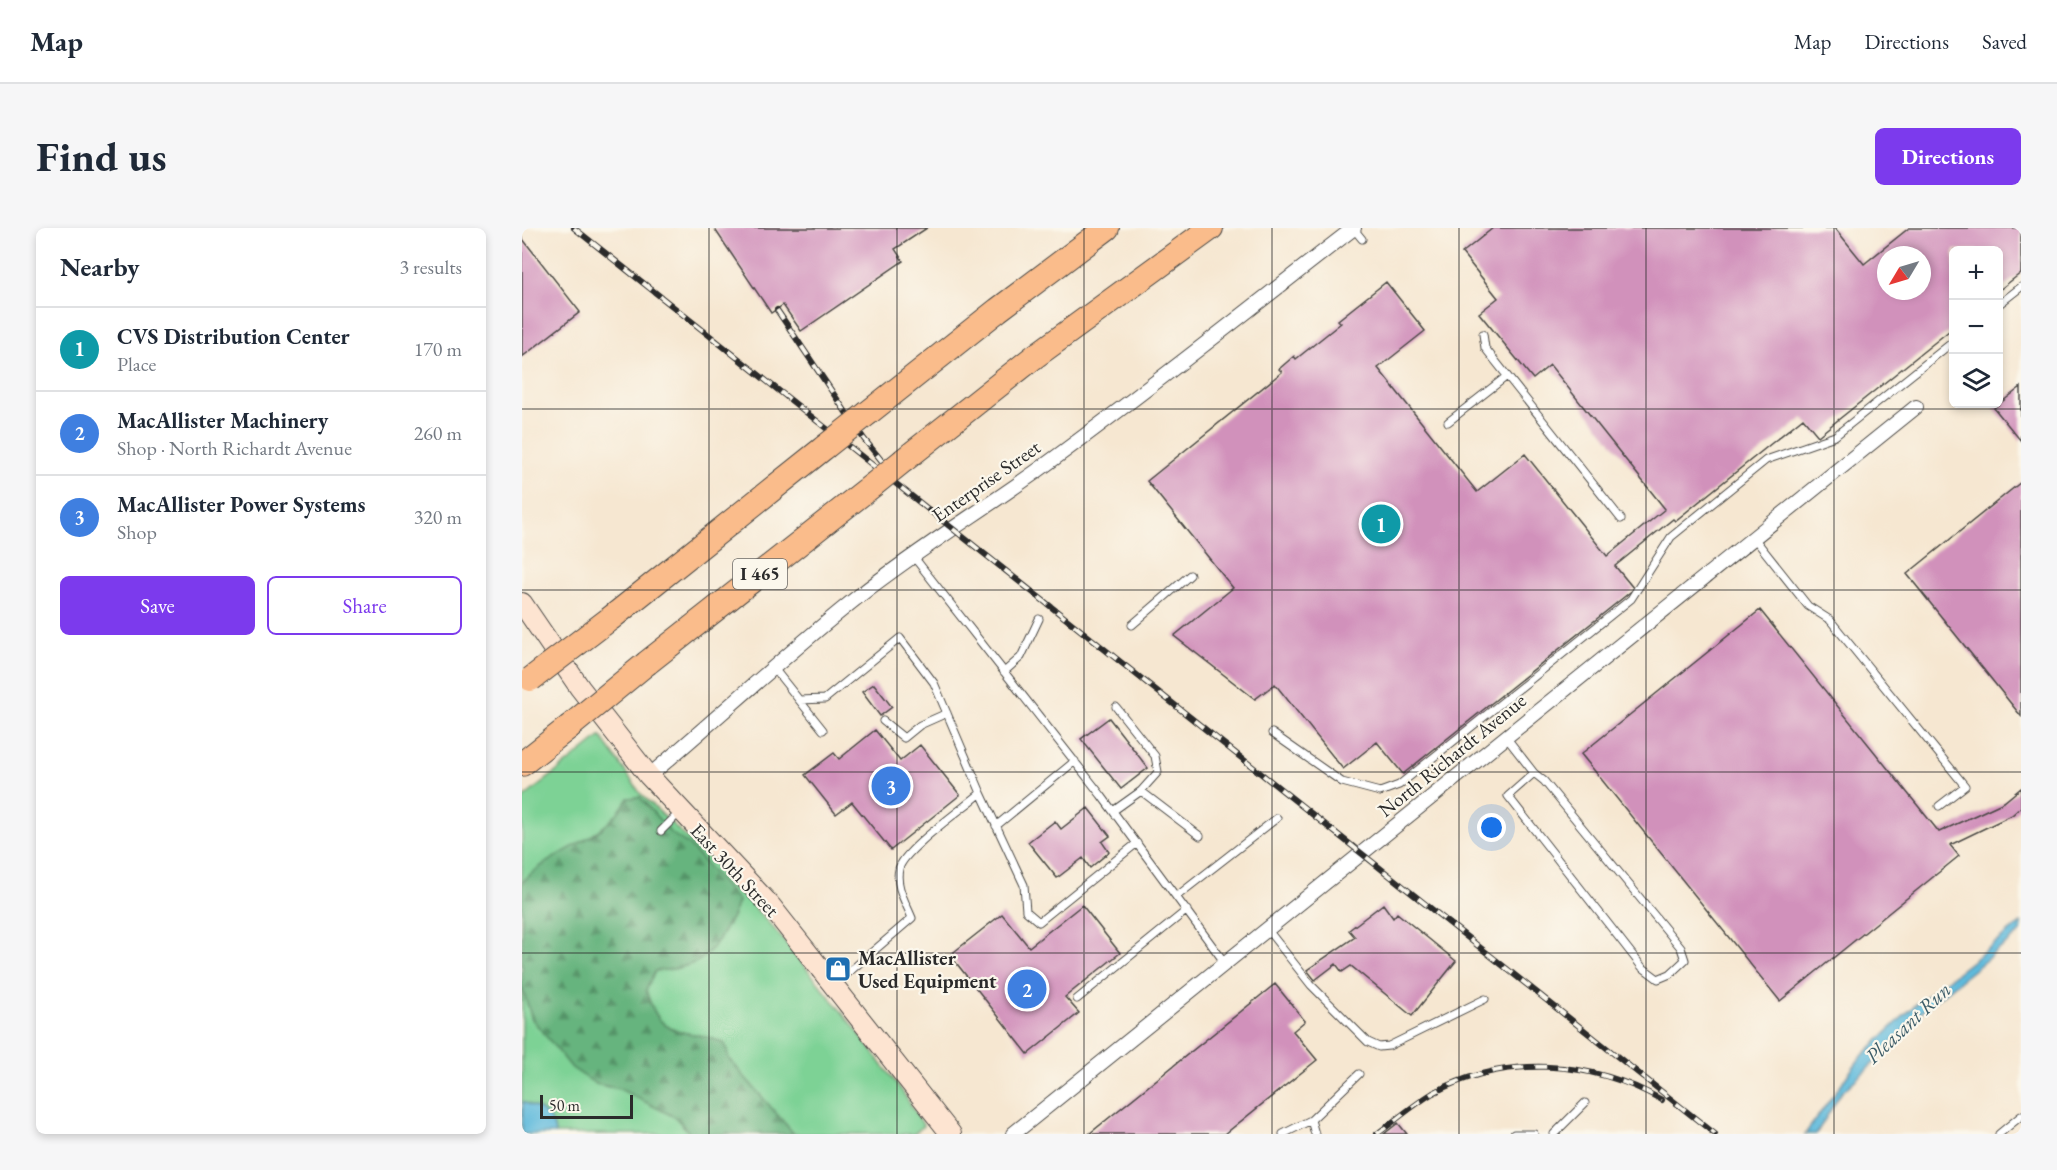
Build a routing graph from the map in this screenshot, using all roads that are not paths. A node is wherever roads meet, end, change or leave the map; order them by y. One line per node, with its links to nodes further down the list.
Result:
1 (1107, 228): 20 (highway, bridge)
2 (1211, 228): 29 (highway, I 465, bridge)
3 (1356, 232): 13 (street, Enterprise Street)
4 (2021, 287): 5 (lane)
5 (2003, 301)
6 (1483, 334): 8 (lane)
7 (1949, 344): 26 (lane)
8 (1507, 376): 10 (lane); 11 (lane)
9 (1916, 407): 12 (street, North Richardt Avenue)
10 (1448, 422)
11 (1621, 519)
12 (1754, 538): 27 (street, North Richardt Avenue); 34 (lane)
13 (913, 556): 18 (street, Enterprise Street); 19 (lane)
14 (1190, 575): 17 (lane)
15 (522, 603): 31 (main road, East 30th Street)
16 (1039, 619): 19 (lane)
17 (1132, 625)
18 (772, 666): 21 (lane); 31 (street, Enterprise Street)
19 (1005, 672): 28 (lane)
20 (527, 683)
21 (800, 700): 23 (lane); 25 (lane)
22 (1116, 707): 32 (lane)
23 (947, 713): 24 (lane); 33 (lane)
24 (883, 721)
25 (823, 730)
26 (1272, 733)
27 (1506, 737): 30 (lane); 44 (street, North Richardt Avenue)
28 (1075, 760): 35 (lane); 38 (lane)
29 (522, 764)
30 (1534, 773): 30 (lane)
31 (649, 776): 36 (main road, East 30th Street)
32 (1142, 791): 35 (lane); 40 (lane)
33 (981, 793): 38 (lane); 46 (lane)
34 (1939, 806)
35 (1113, 811): 41 (lane)
36 (680, 812): 39 (lane); 46 (main road, East 30th Street)
37 (1277, 818): 42 (lane)
38 (996, 826): 41 (lane)
39 (661, 831)
40 (1200, 836)
41 (1137, 843): 42 (lane)
42 (1176, 897): 43 (lane)
43 (1187, 910): 45 (lane); 47 (lane)
44 (1267, 929): 45 (street, North Richardt Avenue); 48 (lane)
45 (1226, 963): 54 (street, North Richardt Avenue)
46 (833, 985): 53 (main road, East 30th Street)
47 (1077, 999)
48 (1485, 999)
49 (1359, 1074): 52 (lane)
50 (1585, 1103): 59 (lane)
51 (2021, 1116): 60 (lane)
52 (1311, 1120): 55 (lane); 56 (lane)
53 (951, 1134)
54 (1013, 1134)
55 (1283, 1134)
56 (1315, 1134)
57 (1514, 1134): 58 (lane)
58 (1534, 1134)
59 (1554, 1134)
60 (1999, 1134)

